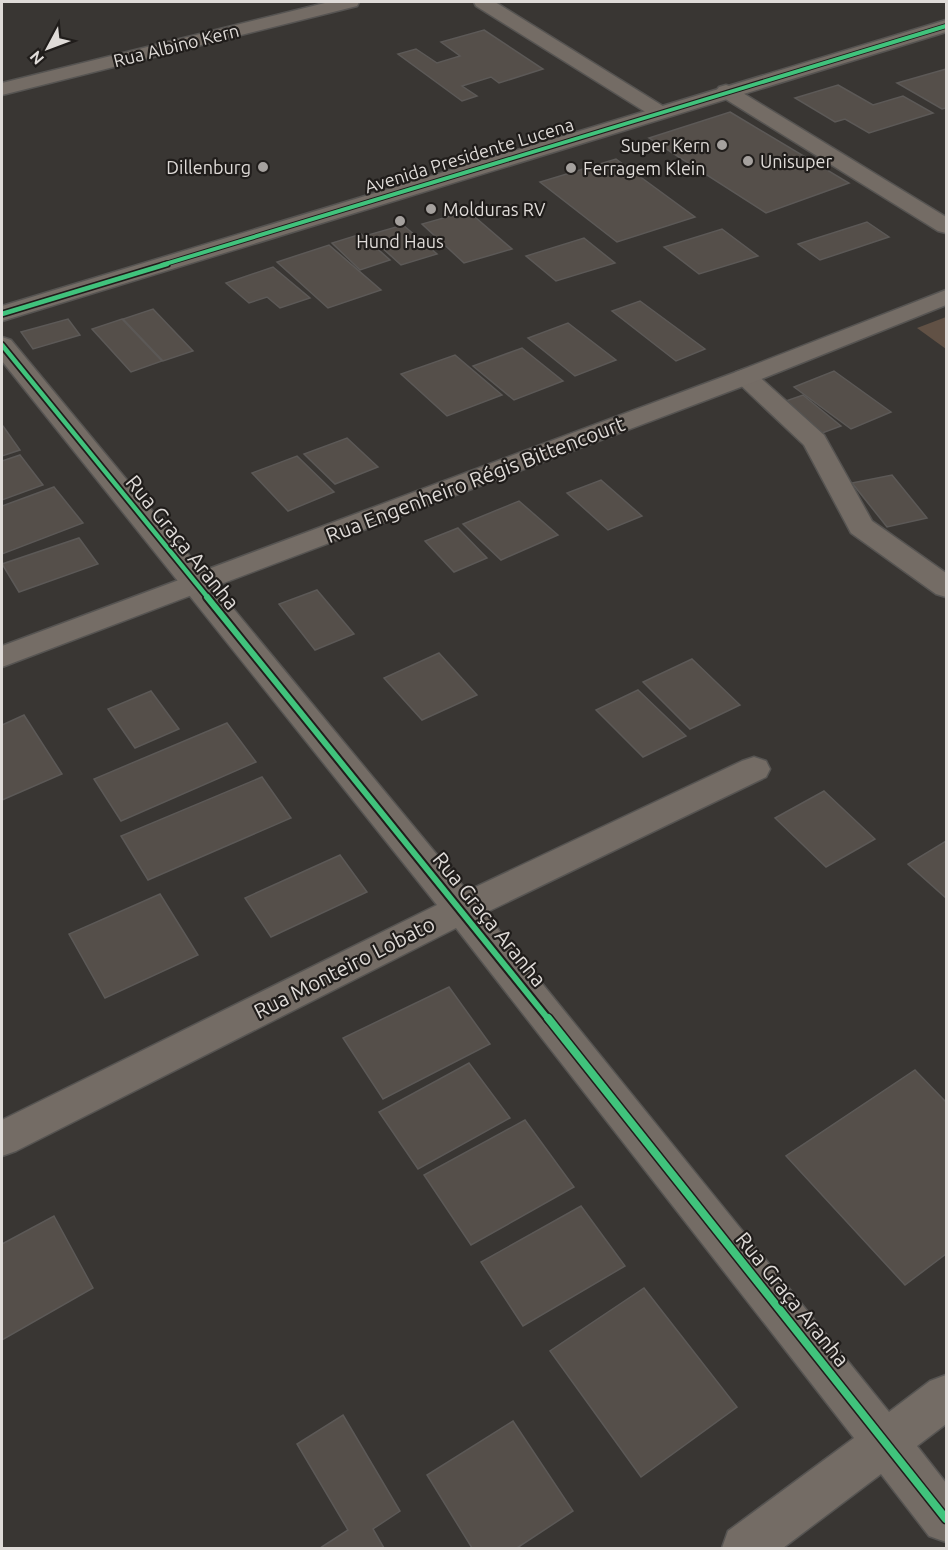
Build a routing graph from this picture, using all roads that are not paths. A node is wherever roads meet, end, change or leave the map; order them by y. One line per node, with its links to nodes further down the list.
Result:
1 (350, 2): 4 (street, Rua Albino Kern)
2 (483, 2): 6 (street)
3 (946, 26): 5 (main road, Avenida Presidente Lucena)
4 (2, 89)
5 (726, 92): 6 (main road, Avenida Presidente Lucena); 7 (street)
6 (659, 112): 9 (main road, Avenida Presidente Lucena)
7 (946, 225)
8 (946, 297): 11 (main road, Rua Engenheiro Régis Bittencourt)
9 (2, 314)
10 (2, 345): 12 (street, Rua Graça Aranha)
11 (745, 377): 12 (main road, Rua Engenheiro Régis Bittencourt); 13 (street)
12 (196, 583): 14 (main road, Rua Engenheiro Régis Bittencourt); 16 (street, Rua Graça Aranha)
13 (946, 587)
14 (2, 657)
15 (754, 769): 16 (street, Rua Monteiro Lobato)
16 (461, 909): 17 (street, Rua Monteiro Lobato); 19 (street, Rua Graça Aranha)
17 (2, 1139)
18 (946, 1397): 19 (street)
19 (885, 1442): 20 (street, Rua Graça Aranha); 21 (street)
20 (946, 1519)
21 (745, 1548)

